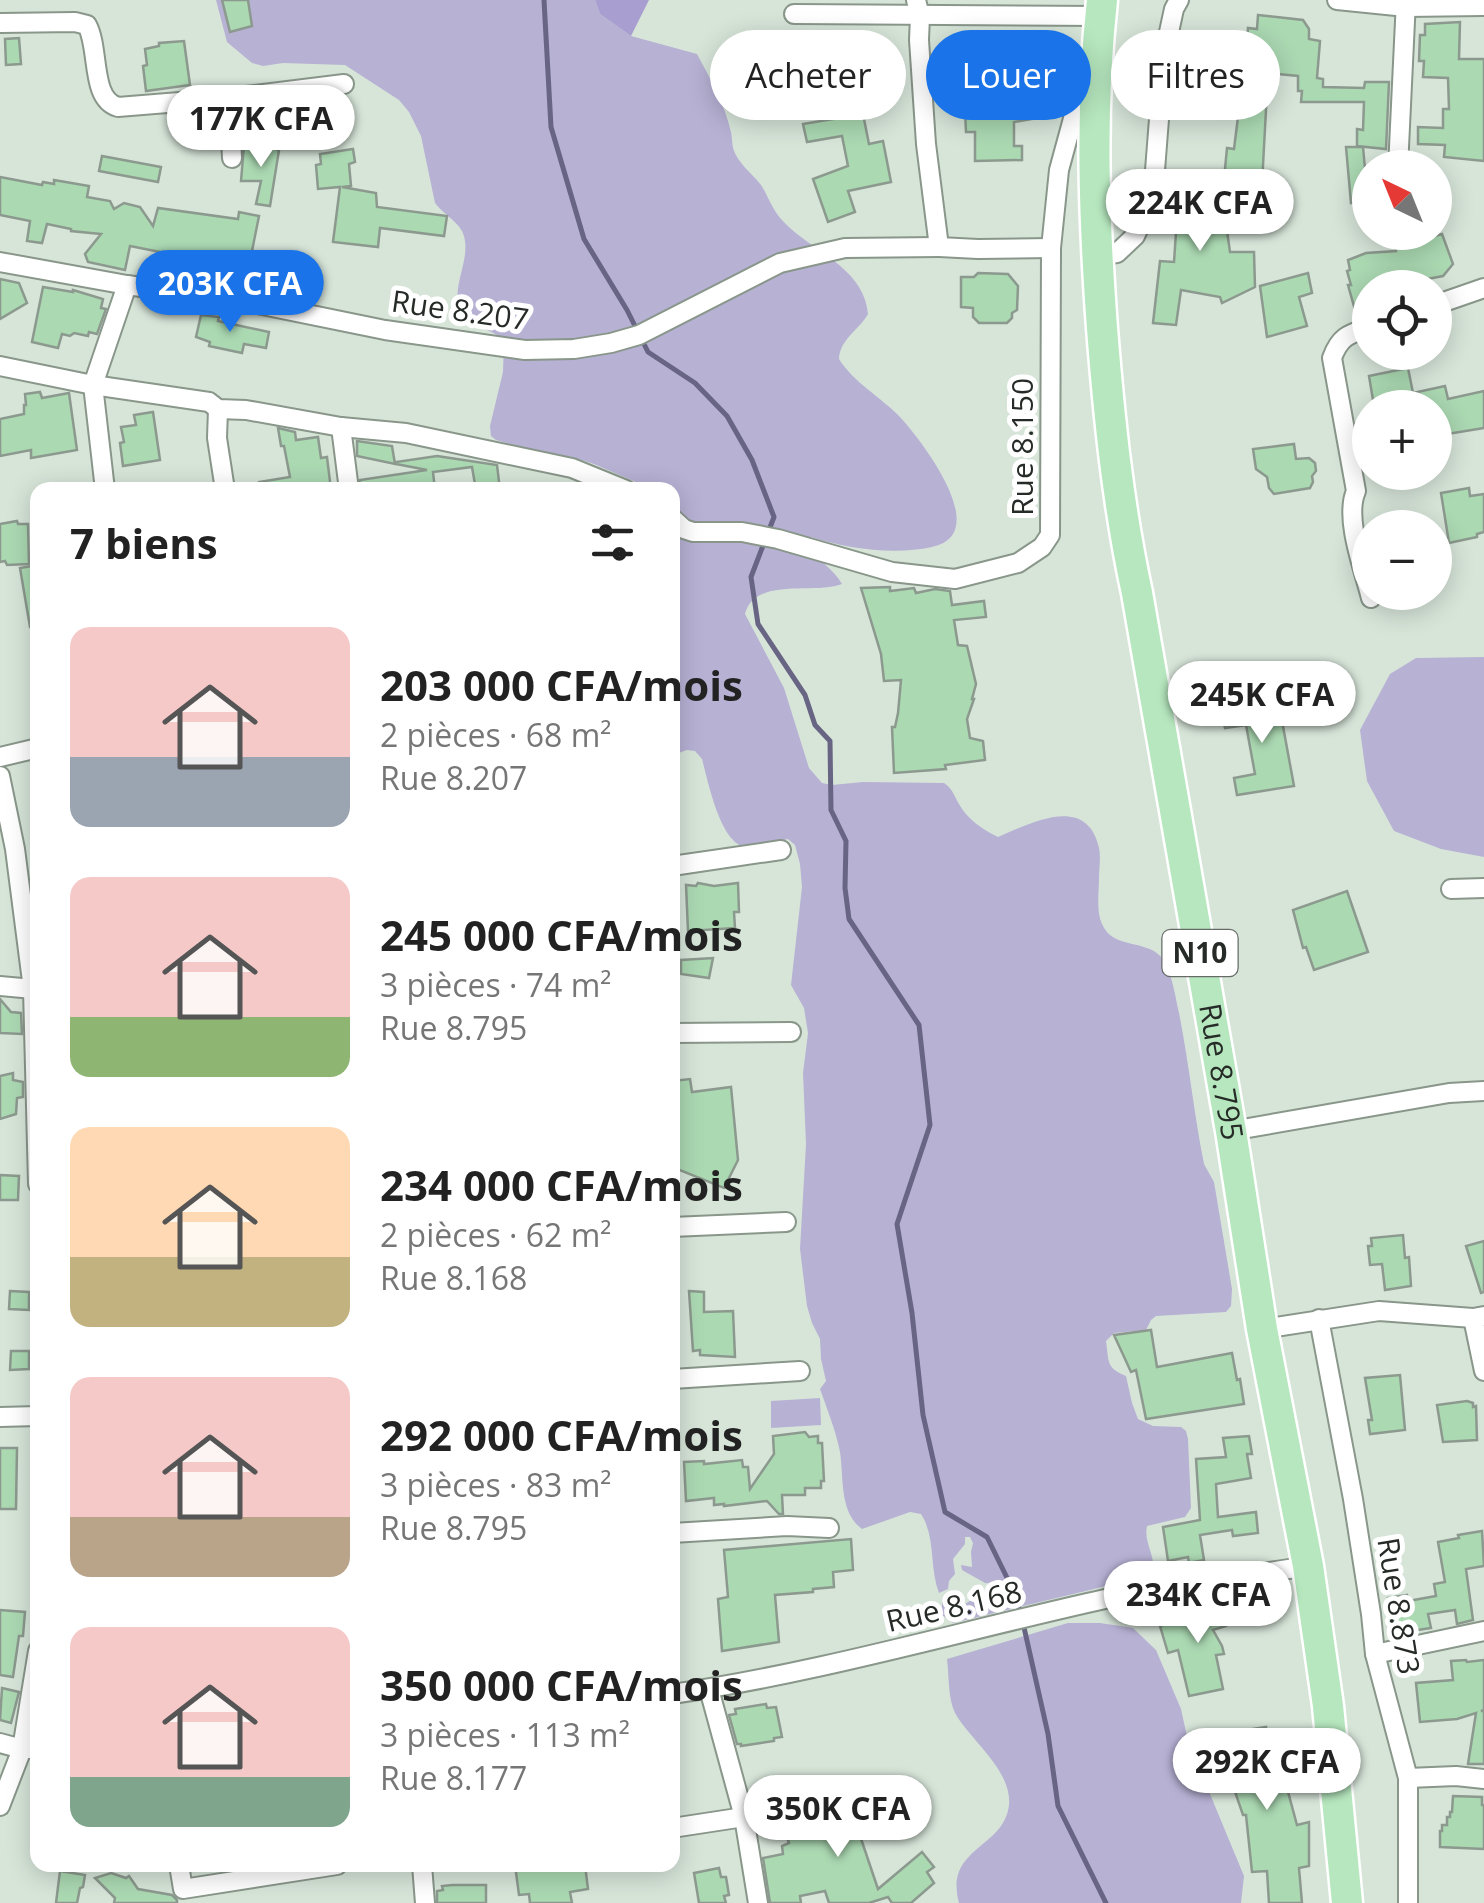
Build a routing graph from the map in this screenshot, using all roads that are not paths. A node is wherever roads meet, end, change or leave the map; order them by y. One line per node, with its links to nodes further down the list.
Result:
1 (1179, 0): 16 (street)
2 (1337, 0): 3 (street)
3 (1406, 4): 4 (street); 12 (street)
4 (1484, 6)
5 (918, 8): 6 (street); 7 (street); 14 (street)
6 (1101, 8): 10 (highway, Rue 8.795 / N10)
7 (794, 14)
8 (0, 23): 11 (street)
9 (344, 84): 11 (street)
10 (1096, 92): 15 (street, Rue 8.150); 16 (highway, Rue 8.795 / N10)
11 (229, 98): 13 (street)
12 (1399, 150)
13 (232, 158)
14 (939, 247): 15 (street, Rue 8.207); 18 (street, Rue 8.207)
15 (1052, 248): 31 (street, Rue 8.150)
16 (1096, 256): 45 (highway, Rue 8.795 / N10)
17 (0, 262): 18 (street, Rue 8.207)
18 (127, 286): 23 (street)
19 (1484, 288): 20 (street)
20 (1452, 299)
21 (1352, 333): 30 (street)
22 (0, 366): 23 (street)
23 (92, 385): 24 (street); 26 (street)
24 (218, 410): 25 (street); 27 (street)
25 (340, 427): 28 (street); 29 (street)
26 (104, 482)
27 (223, 482)
28 (348, 482)
29 (606, 482)
30 (1352, 520)
31 (680, 525)
32 (30, 750): 33 (street)
33 (0, 757)
34 (0, 776): 39 (street)
35 (781, 850): 36 (street)
36 (680, 865)
37 (1484, 888): 38 (street)
38 (1451, 889)
39 (30, 953)
40 (0, 986): 41 (street)
41 (30, 988)
42 (791, 1032): 43 (street)
43 (680, 1033)
44 (1484, 1091): 45 (street)
45 (1232, 1131): 50 (highway, Rue 8.795 / N10)
46 (786, 1222): 47 (street)
47 (680, 1226)
48 (1479, 1317): 49 (street); 52 (street)
49 (1319, 1319): 50 (street); 60 (street, Rue 8.873)
50 (1262, 1329): 58 (highway, Rue 8.795 / N10)
51 (800, 1370): 53 (street)
52 (1484, 1371)
53 (680, 1378)
54 (30, 1416): 55 (street)
55 (0, 1417)
56 (829, 1528): 57 (street)
57 (680, 1533)
58 (1308, 1566): 61 (street, Rue 8.168); 75 (highway, Rue 8.795 / N10)
59 (1484, 1631): 60 (street)
60 (1375, 1654): 65 (street, Rue 8.873)
61 (709, 1689): 62 (street, Rue 8.168); 68 (street)
62 (680, 1693)
63 (0, 1743): 64 (street)
64 (30, 1750): 67 (street)
65 (1408, 1778): 66 (street); 76 (street, Rue 8.873)
66 (1484, 1780)
67 (0, 1806)
68 (744, 1817): 69 (street); 74 (street)
69 (680, 1827)
70 (302, 1872): 72 (street)
71 (423, 1872): 73 (street)
72 (184, 1896)
73 (425, 1903)
74 (758, 1903)
75 (1347, 1903)
76 (1408, 1903)

